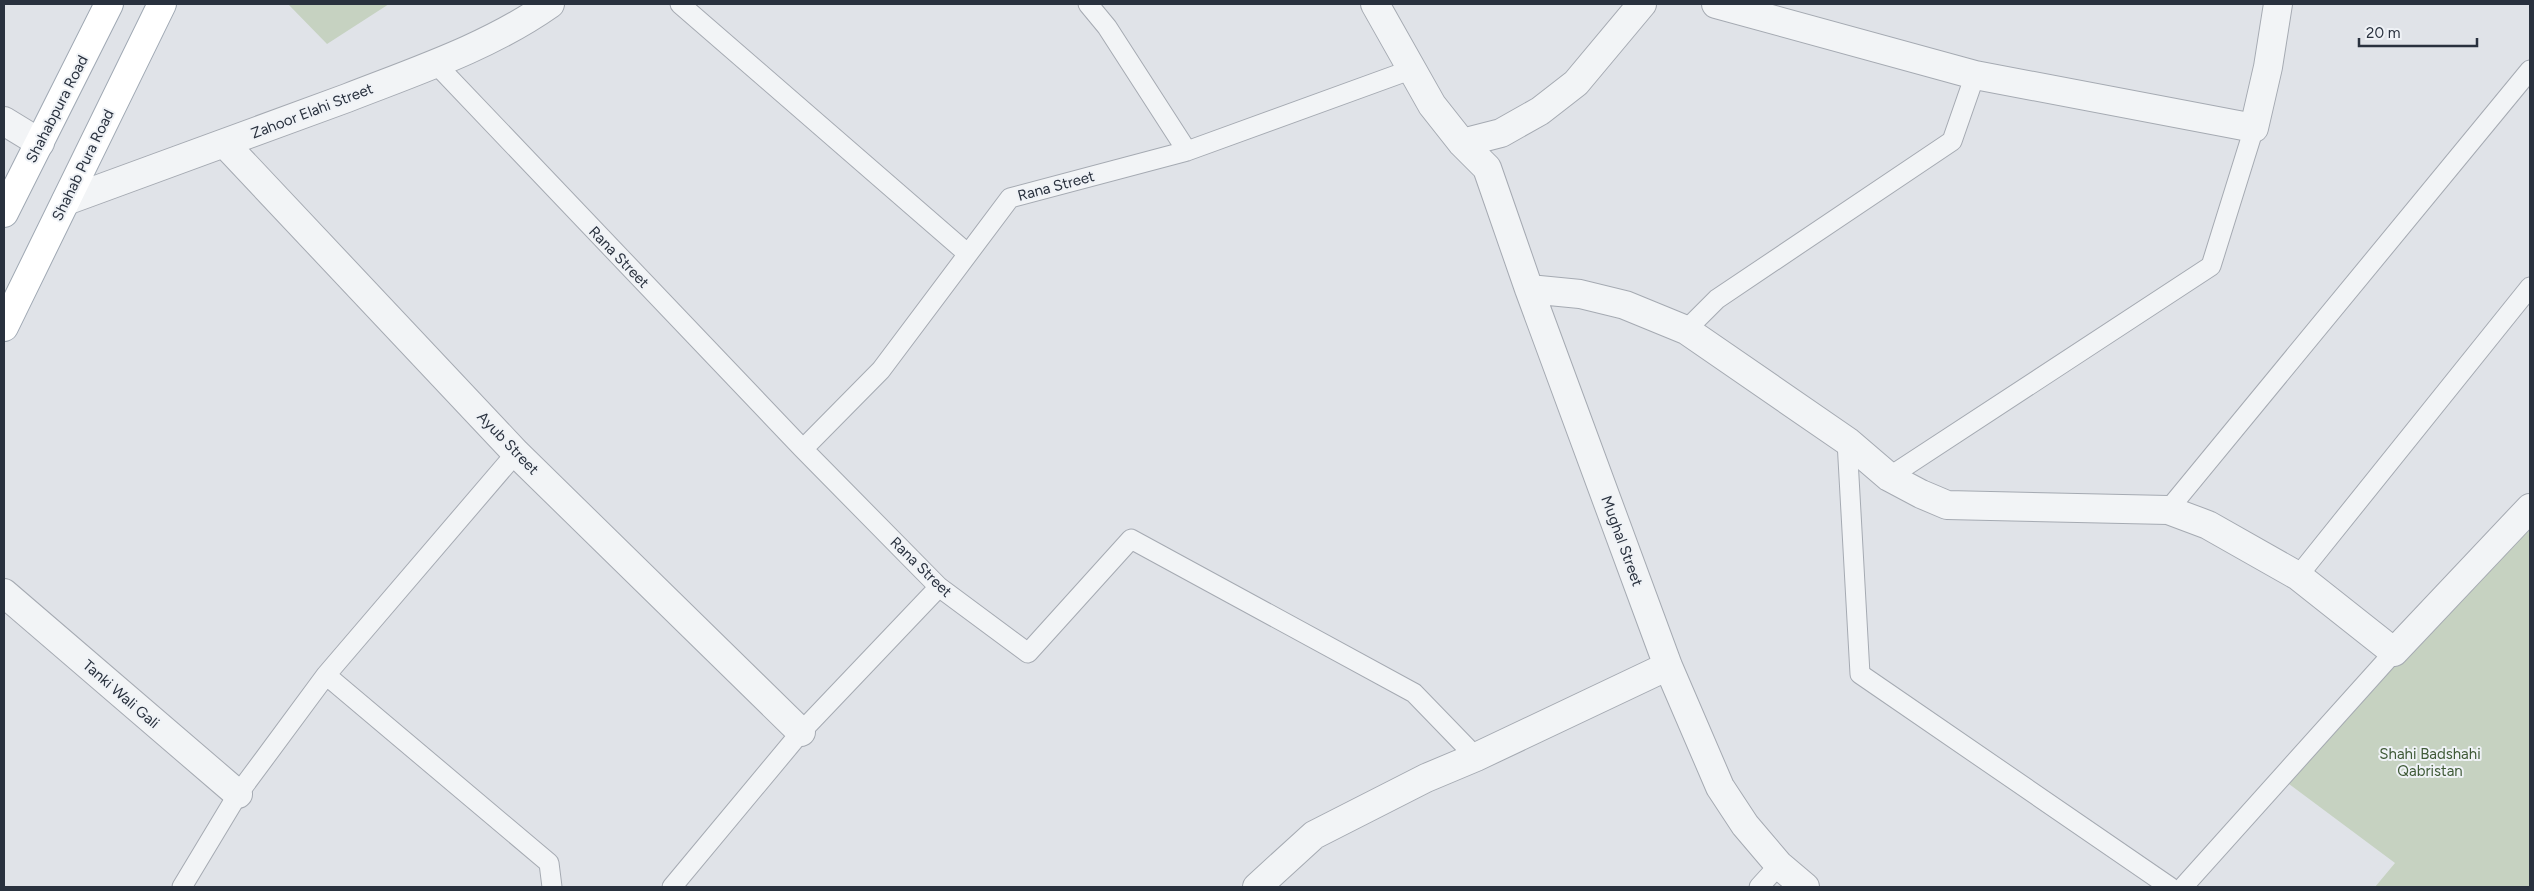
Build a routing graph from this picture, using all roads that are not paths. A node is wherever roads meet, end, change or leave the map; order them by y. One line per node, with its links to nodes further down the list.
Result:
1 (109, 4): 16 (main road, Shahabpura Road)
2 (162, 4): 20 (main road, Shahab Pura Road)
3 (550, 4): 10 (street, Zahoor Elahi Street)
4 (680, 4): 22 (lane)
5 (1088, 4): 19 (lane)
6 (1375, 4): 11 (street)
7 (1642, 4): 17 (street)
8 (1716, 4): 13 (street)
9 (2278, 4): 15 (street)
10 (436, 64): 18 (street, Zahoor Elahi Street); 28 (lane, Rana Street)
11 (1410, 70): 17 (street); 19 (lane, Rana Street)
12 (2530, 70): 32 (lane)
13 (1975, 75): 15 (street); 26 (lane)
14 (4, 121): 16 (street)
15 (2254, 128): 30 (lane)
16 (40, 143): 21 (main road, Shahabpura Road)
17 (1462, 143): 24 (street, Mughal Street)
18 (225, 144): 20 (street, Zahoor Elahi Street); 29 (street, Ayub Street)
19 (1187, 152): 22 (lane, Rana Street)
20 (66, 201): 25 (main road, Shahab Pura Road)
21 (4, 213)
22 (968, 254): 28 (lane, Rana Street)
23 (2530, 287): 33 (lane)
24 (1528, 289): 26 (street); 37 (street, Mughal Street)
25 (4, 327)
26 (1686, 330): 27 (street)
27 (1847, 441): 30 (street); 49 (lane)
28 (803, 449): 34 (lane, Rana Street)
29 (516, 454): 38 (lane); 39 (street, Ayub Street)
30 (1889, 477): 32 (street)
31 (2530, 508): 36 (street)
32 (2168, 510): 33 (street)
33 (2298, 576): 36 (street)
34 (940, 587): 39 (lane); 40 (lane, Rana Street)
35 (4, 593): 41 (street, Tanki Wali Gali)
36 (2394, 652): 50 (lane)
37 (1668, 666): 40 (street); 42 (street, Mughal Street)
38 (326, 675): 41 (lane); 44 (lane)
39 (801, 732): 45 (lane)
40 (1476, 758): 46 (street)
41 (238, 794): 43 (lane)
42 (1780, 865): 47 (lane); 48 (street, Mughal Street)
43 (182, 887)
44 (552, 887)
45 (672, 887)
46 (1257, 887)
47 (1759, 887)
48 (1805, 887)
49 (2170, 887)
50 (2183, 887)

